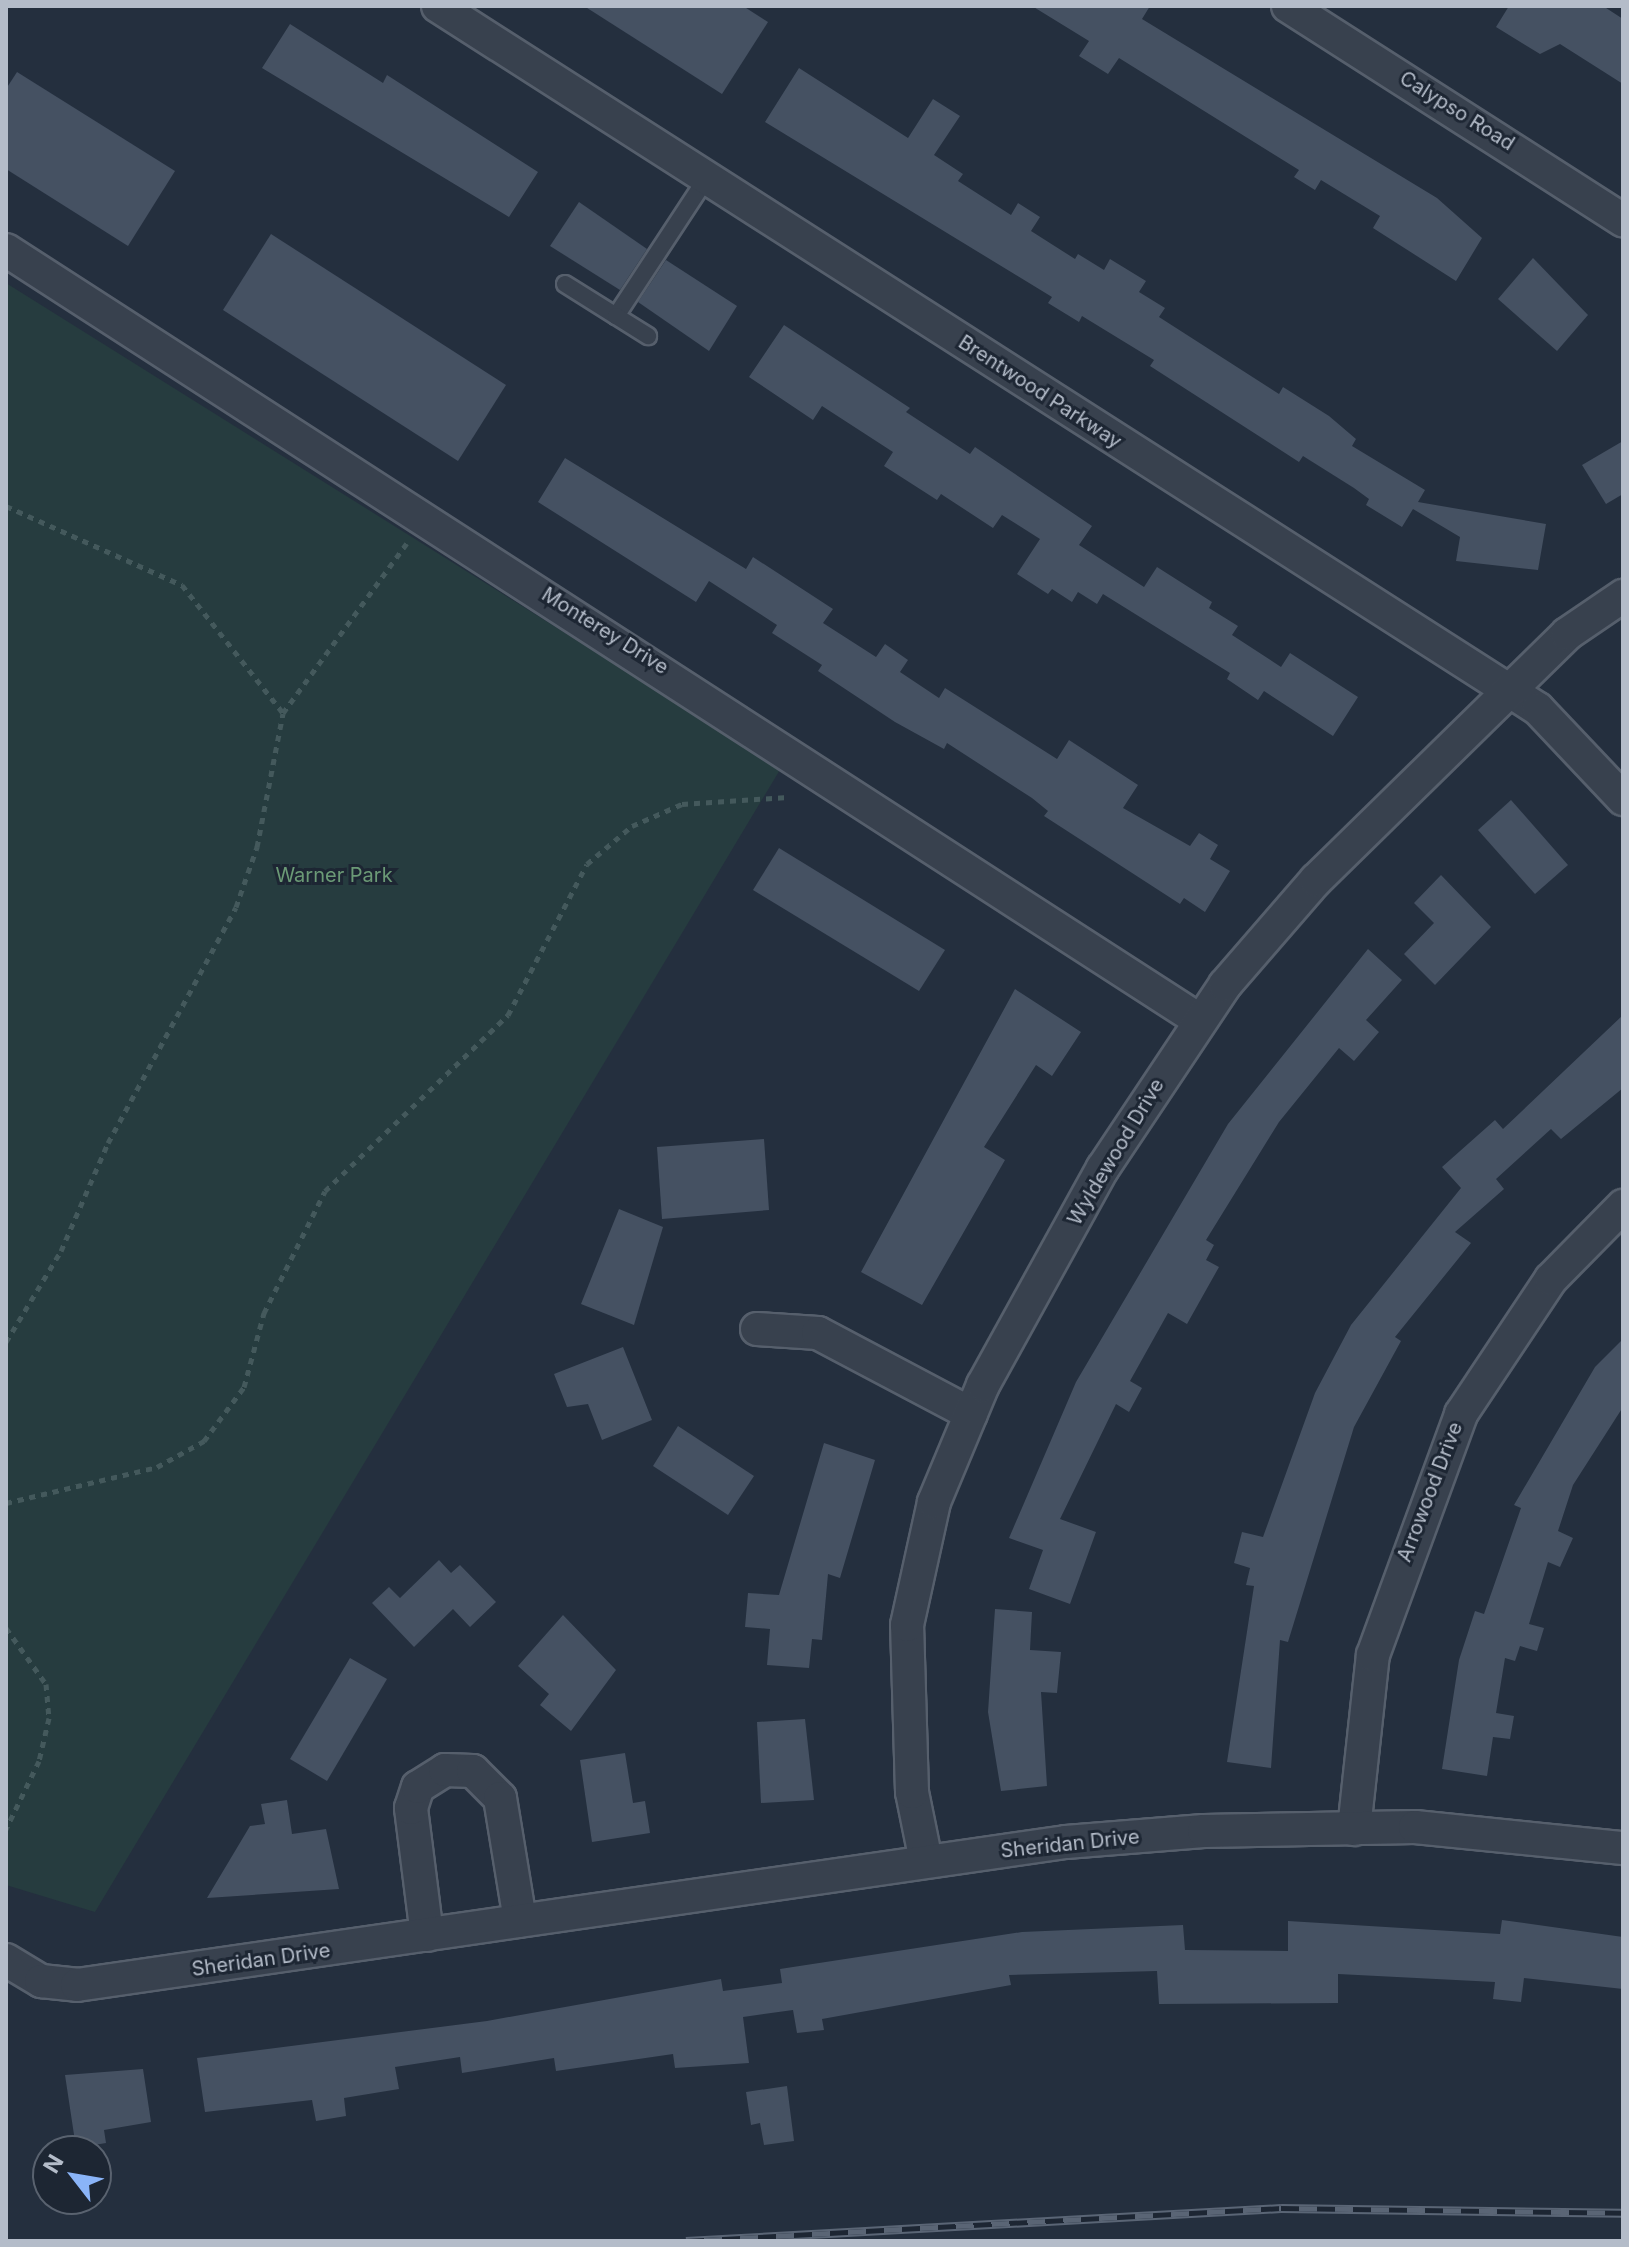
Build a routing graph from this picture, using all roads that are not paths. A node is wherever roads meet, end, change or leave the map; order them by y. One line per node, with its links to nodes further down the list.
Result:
1 (438, 6): 3 (street, Brentwood Parkway)
2 (1288, 6): 4 (street, Calypso Road)
3 (706, 179): 7 (lane); 10 (street, Brentwood Parkway)
4 (1623, 220)
5 (6, 250): 12 (street, Monterey Drive)
6 (565, 284): 7 (lane)
7 (616, 316): 8 (lane)
8 (648, 336)
9 (1623, 596): 10 (street, Wyldewood Drive)
10 (1506, 691): 11 (street, Brentwood Parkway); 12 (street, Wyldewood Drive)
11 (1623, 799)
12 (1199, 1020): 15 (street, Wyldewood Drive)
13 (1623, 1206): 16 (street, Arrowood Drive)
14 (757, 1329): 15 (street)
15 (971, 1414): 18 (street, Wyldewood Drive)
16 (1354, 1829): 17 (street, Sheridan Drive); 18 (street, Sheridan Drive)
17 (1623, 1848)
18 (926, 1861): 19 (street, Sheridan Drive)
19 (520, 1920): 20 (street, Sheridan Drive); 20 (street)
20 (427, 1935): 21 (street, Sheridan Drive)
21 (6, 1960)

